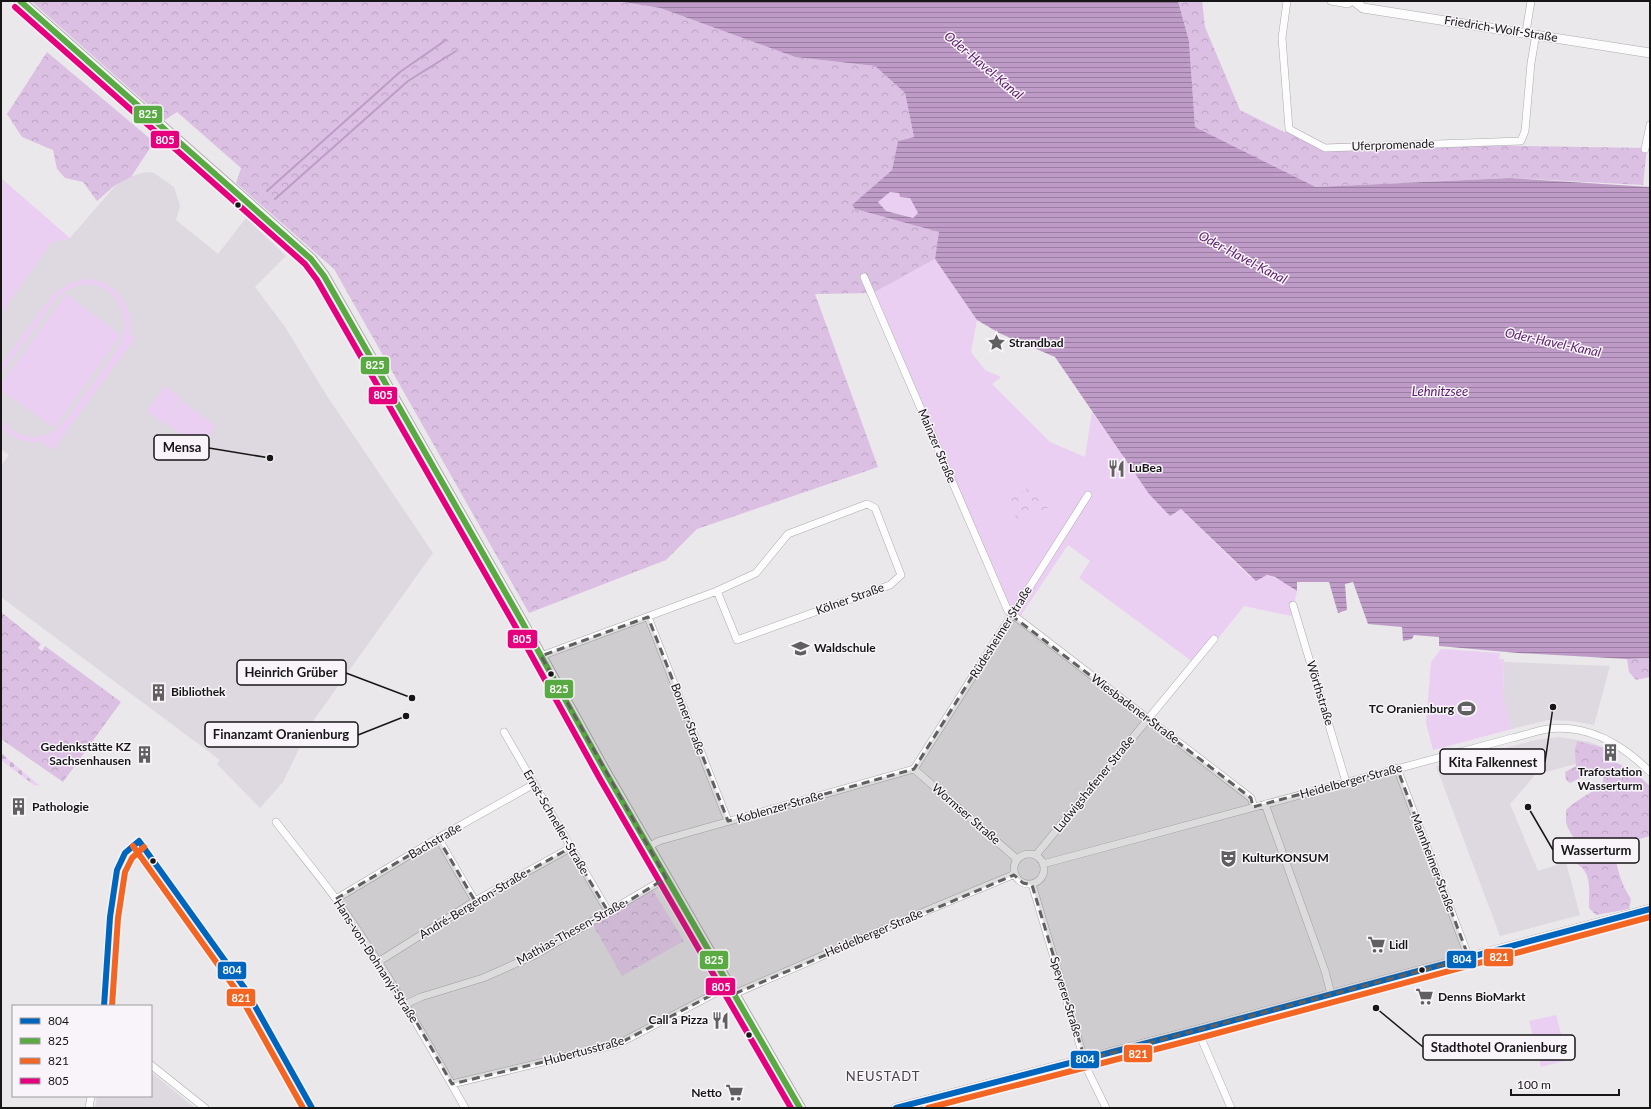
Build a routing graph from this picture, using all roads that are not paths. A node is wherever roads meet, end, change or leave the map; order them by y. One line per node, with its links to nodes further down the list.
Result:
1 (20, 1): 18 (main road)
2 (1287, 1): 7 (street, Uferpromenade)
3 (1331, 1): 4 (street, Friedrich-Wolf-Straße)
4 (1353, 1): 6 (street, Friedrich-Wolf-Straße)
5 (1531, 1): 6 (street)
6 (1526, 32): 7 (street, Friedrich-Wolf-Straße)
7 (1536, 34): 8 (street, Friedrich-Wolf-Straße)
8 (1650, 53)
9 (1650, 126): 10 (street)
10 (1646, 149)
11 (864, 277): 15 (street, Mainzer Straße)
12 (1088, 495): 15 (street, Rüdesheimer Straße)
13 (717, 591): 13 (street, Kölner Straße); 16 (street, Kölner Straße)
14 (1293, 605): 24 (street, Wörthstraße)
15 (1011, 615): 19 (street, Wiesbadener Straße); 22 (street, Rüdesheimer Straße)
16 (648, 617): 18 (street, Kölner Straße); 28 (street, Bonner Straße)
17 (1214, 638): 19 (street, Ludwigshafener Straße)
18 (541, 656): 31 (main road)
19 (1148, 719): 27 (street, Wiesbadener Straße); 33 (street, Ludwigshafener Straße)
20 (504, 732): 25 (street, Ernst-Schneller-Straße)
21 (1397, 768): 23 (street, Heidelberger Straße); 24 (street, Heidelberger Straße); 43 (street, Mannheimer Straße)
22 (914, 769): 28 (street, Koblenzer Straße); 34 (street, Wormser Straße)
23 (1650, 772)
24 (1346, 782): 26 (street, Heidelberger Straße)
25 (534, 784): 30 (street, Bachstraße); 32 (street, Ernst-Schneller-Straße)
26 (1265, 804): 27 (street, Heidelberger Straße); 46 (street)
27 (1254, 807): 35 (street, Heidelberger Straße)
28 (728, 821): 31 (street, Koblenzer Straße)
29 (276, 822): 39 (street, Hans-von-Dohnanyi-Straße)
30 (438, 838): 39 (street, Bachstraße); 40 (street)
31 (648, 847): 37 (main road)
32 (570, 848): 40 (street, André-Bergeron-Straße); 42 (street, Ernst-Schneller-Straße)
33 (1036, 855): 34 (street); 35 (street)
34 (1017, 859): 36 (street)
35 (1043, 864): 38 (street)
36 (1015, 874): 38 (street); 45 (street, Heidelberger Straße)
37 (666, 878): 42 (street, Mathias-Thesen-Straße); 45 (main road)
38 (1032, 884): 50 (street, Speyerer Straße)
39 (336, 898): 44 (street, Hans-von-Dohnanyi-Straße)
40 (475, 901): 44 (street, André-Bergeron-Straße)
41 (1650, 909): 43 (street)
42 (609, 913): 47 (street, Mathias-Thesen-Straße)
43 (1469, 958): 46 (street)
44 (378, 962): 47 (street, Hans-von-Dohnanyi-Straße)
45 (732, 990): 52 (street, Hubertusstraße); 58 (main road)
46 (1331, 994): 49 (street)
47 (406, 1004): 52 (street, Hans-von-Dohnanyi-Straße)
48 (104, 1005): 56 (street)
49 (1201, 1029): 50 (street); 61 (street)
50 (1085, 1060): 59 (street); 60 (street, Speyerer Straße)
51 (152, 1066): 55 (street)
52 (452, 1084): 57 (street, Hans-von-Dohnanyi-Straße)
53 (91, 1097): 54 (street)
54 (89, 1108)
55 (205, 1108)
56 (312, 1108)
57 (465, 1108)
58 (800, 1108)
59 (896, 1108)
60 (1106, 1108)
61 (1231, 1108)

